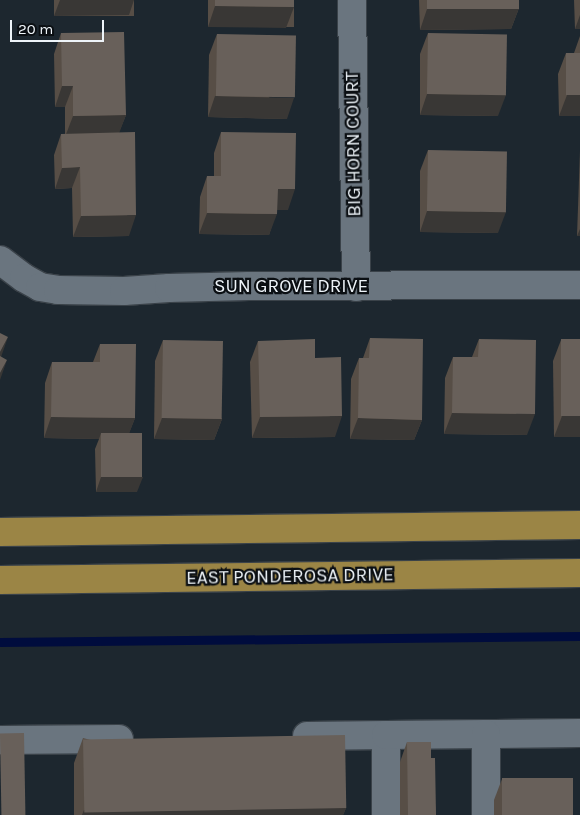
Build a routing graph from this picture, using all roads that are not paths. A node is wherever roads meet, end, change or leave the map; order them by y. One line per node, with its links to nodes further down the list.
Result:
1 (352, 0): 4 (street, BIG HORN COURT)
2 (4, 264): 4 (street, SUN GROVE DRIVE)
3 (580, 285): 4 (street, SUN GROVE DRIVE)
4 (356, 287)
5 (580, 526): 6 (main road)
6 (0, 532)
7 (580, 573): 8 (main road, EAST PONDEROSA DRIVE)
8 (0, 580)
9 (580, 733): 10 (street)
10 (486, 734): 11 (street); 16 (street)
11 (386, 736): 12 (street); 15 (street)
12 (277, 737)
13 (148, 738): 14 (street)
14 (0, 740)
15 (386, 815)
16 (486, 815)

